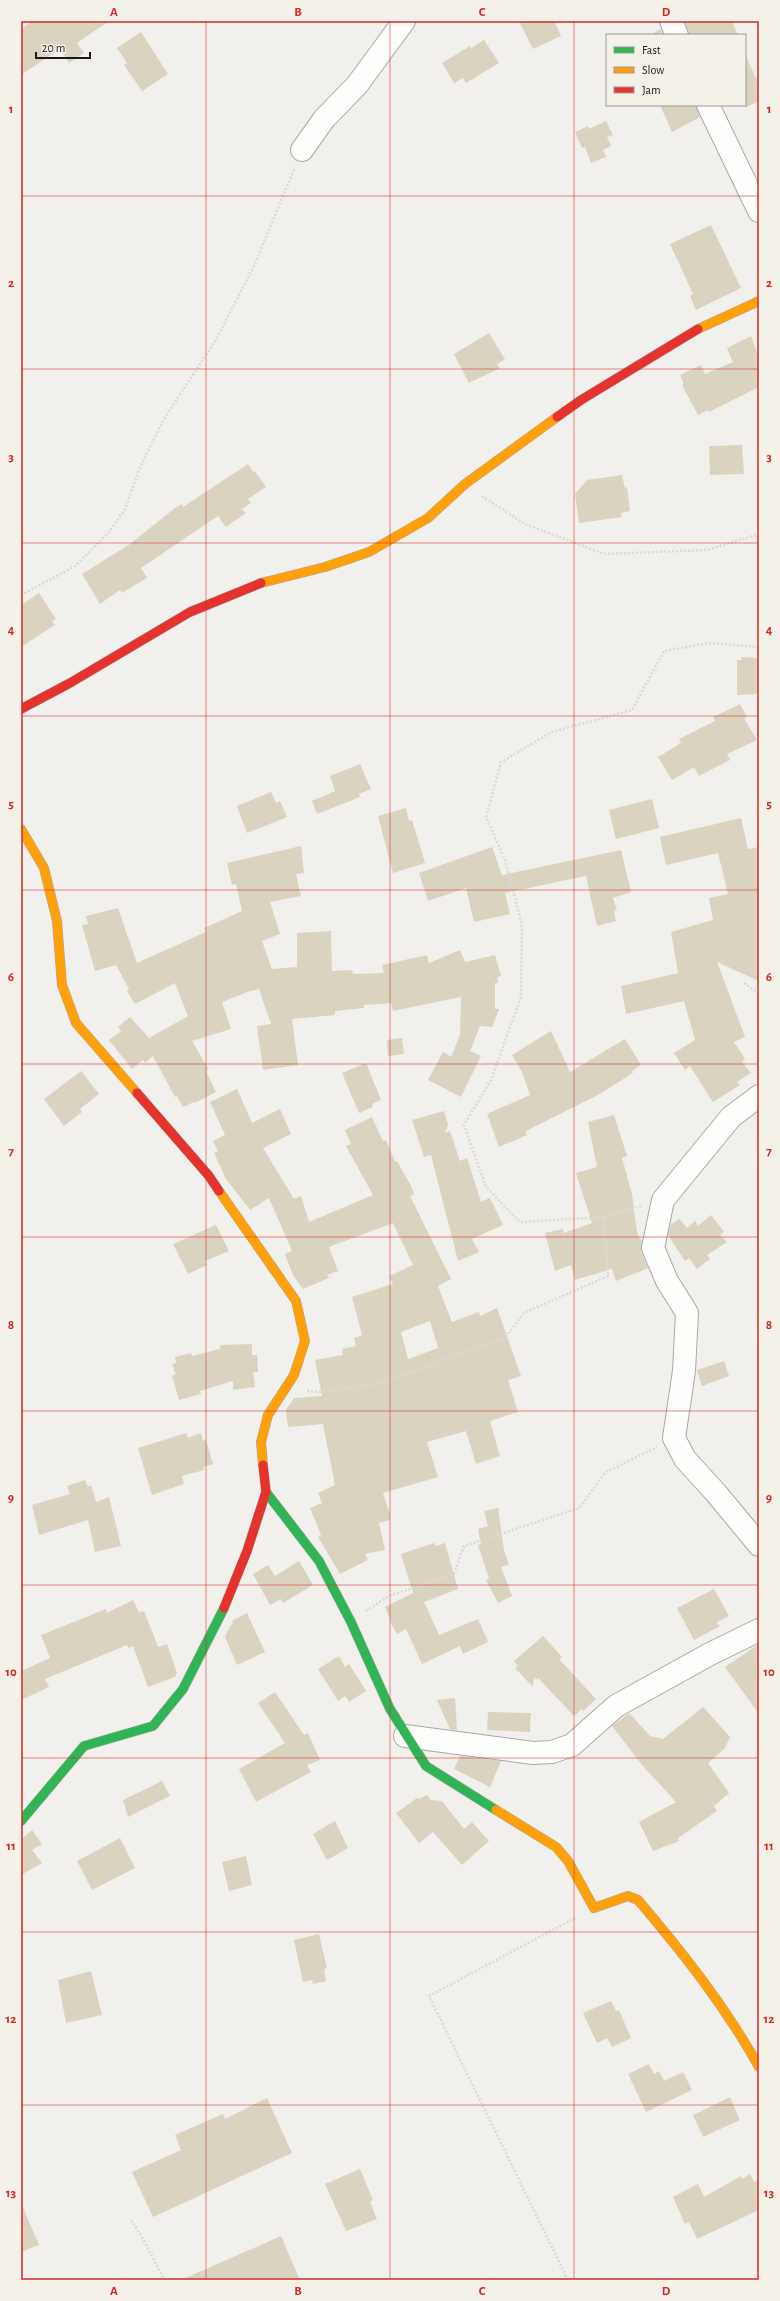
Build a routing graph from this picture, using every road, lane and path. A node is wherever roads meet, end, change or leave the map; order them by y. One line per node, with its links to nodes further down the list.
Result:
1 (404, 21): 5 (street)
2 (672, 21): 3 (street)
3 (677, 34)
4 (708, 106): 6 (street)
5 (302, 150): 10 (path)
6 (759, 211)
7 (759, 301): 8 (street)
8 (465, 484): 9 (path); 12 (street)
9 (759, 534)
10 (21, 595)
11 (759, 647): 18 (path)
12 (21, 709)
13 (21, 829): 19 (street)
14 (744, 983): 15 (path)
15 (759, 994)
16 (759, 1096): 17 (street)
17 (662, 1200): 18 (path); 20 (street)
18 (604, 1217): 19 (path)
19 (283, 1393): 21 (street)
20 (674, 1438): 22 (street); 23 (path)
21 (266, 1492): 23 (street); 26 (street)
22 (759, 1545)
23 (351, 1622): 25 (street)
24 (759, 1630): 25 (street)
25 (404, 1736): 27 (street)
26 (21, 1821)
27 (594, 1908): 28 (street); 31 (path)
28 (759, 2068)
29 (131, 2220): 30 (path)
30 (165, 2280)
31 (568, 2280)

